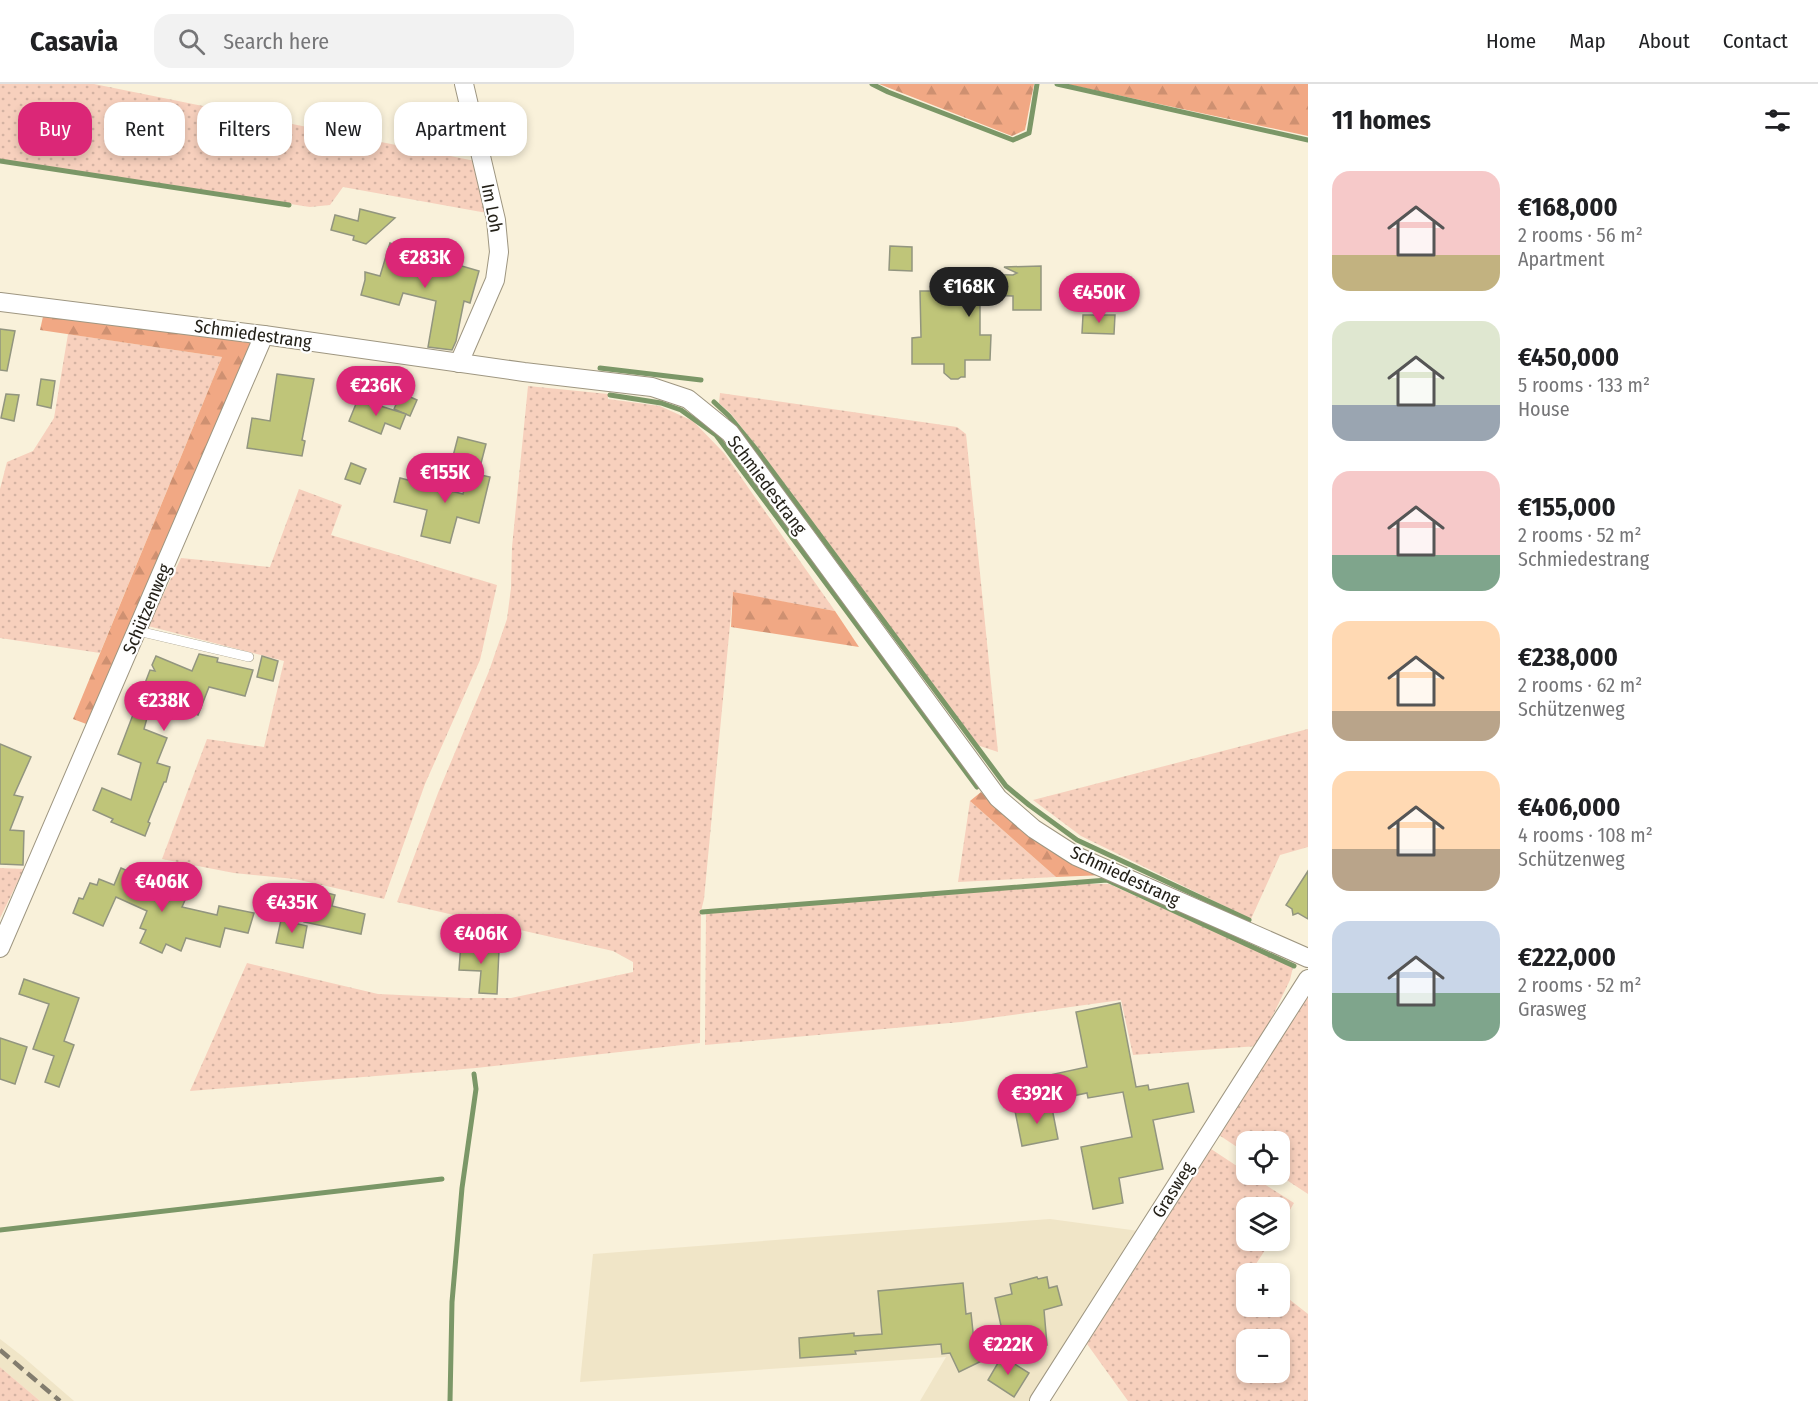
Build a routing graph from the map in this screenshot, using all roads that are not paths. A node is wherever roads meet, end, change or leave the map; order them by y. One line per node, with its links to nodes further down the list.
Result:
1 (464, 84): 4 (street, Im Loh)
2 (0, 302): 3 (street, Schmiedestrang)
3 (264, 335): 4 (street, Schmiedestrang); 5 (street, Schützenweg)
4 (459, 363): 8 (street, Schmiedestrang)
5 (138, 631): 6 (lane); 7 (street, Schützenweg)
6 (249, 657)
7 (0, 948)
8 (1308, 958)
9 (1308, 979): 10 (street, Grasweg)
10 (1039, 1401)

